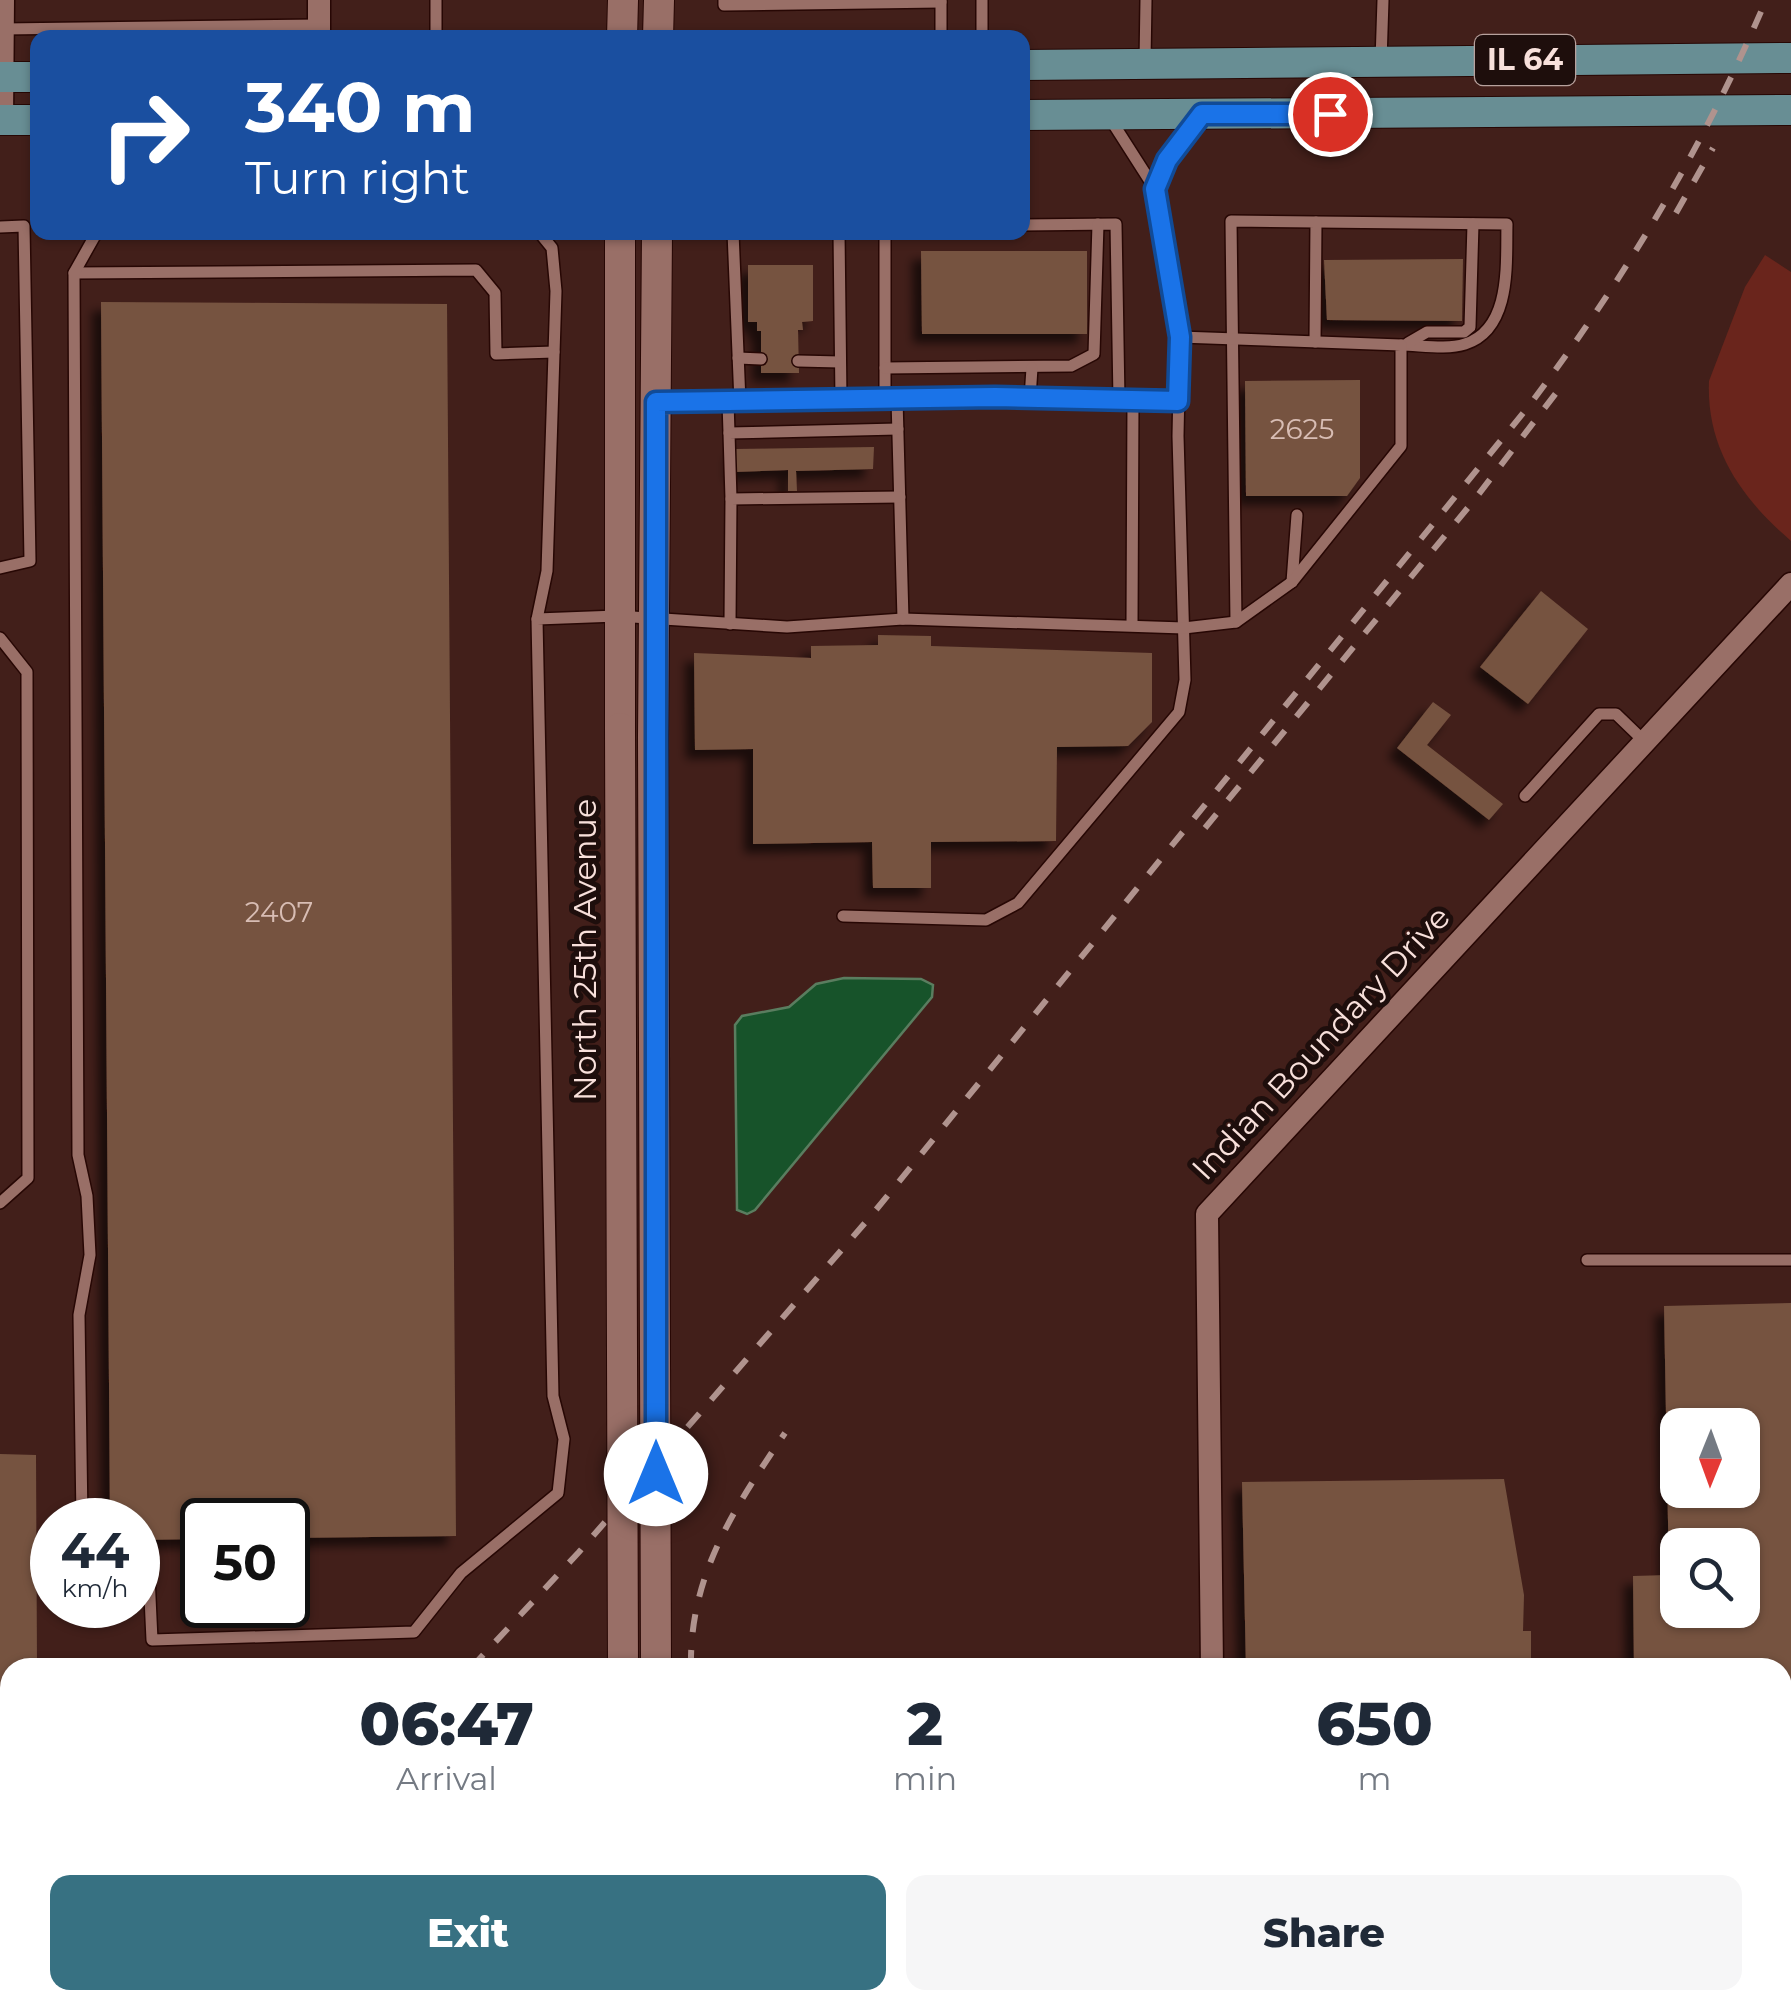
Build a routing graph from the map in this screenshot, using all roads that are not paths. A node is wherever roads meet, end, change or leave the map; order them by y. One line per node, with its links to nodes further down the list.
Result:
1 (3, 0): 18 (street)
2 (319, 0): 12 (street)
3 (436, 0): 13 (lane)
4 (623, 0): 14 (main road)
5 (659, 0): 15 (main road)
6 (724, 0): 11 (lane)
7 (982, 0): 17 (lane)
8 (1146, 0): 22 (lane)
9 (1383, 0): 21 (lane)
10 (941, 1): 11 (lane); 16 (lane)
11 (888, 2)
12 (319, 30)
13 (436, 30)
14 (622, 30)
15 (658, 30)
16 (941, 30)
17 (982, 30)
18 (2, 34): 19 (lane); 24 (street)
19 (30, 34)
20 (1791, 58): 21 (main road, IL 64)
21 (1380, 61): 22 (main road, IL 64)
22 (1144, 63): 23 (main road, IL 64); 29 (main road)
23 (1030, 64)
24 (1, 77): 25 (main road); 31 (street)
25 (30, 77)
26 (1791, 110): 30 (main road, IL 64)
27 (1030, 114): 28 (main road, IL 64)
28 (1107, 114): 29 (main road, IL 64); 33 (lane)
29 (1146, 114): 30 (main road, IL 64)
30 (1202, 114): 33 (lane)
31 (1, 120): 32 (main road)
32 (30, 120)
33 (1155, 189): 47 (lane)
34 (1316, 222): 36 (lane); 48 (lane); 49 (lane)
35 (1098, 224): 37 (lane); 57 (lane); 61 (lane)
36 (1473, 224): 50 (lane); 50 (lane)
37 (1030, 225)
38 (0, 227): 71 (lane)
39 (93, 240): 46 (lane)
40 (546, 240): 51 (lane)
41 (620, 240): 74 (main road, North 25th Avenue)
42 (657, 240): 64 (main road)
43 (733, 240): 52 (lane)
44 (839, 240): 55 (lane)
45 (884, 240): 56 (lane)
46 (74, 274): 51 (lane); 89 (lane)
47 (1180, 337): 48 (lane); 63 (lane)
48 (1232, 339): 49 (lane); 78 (lane)
49 (1315, 342): 50 (lane)
50 (1403, 345): 72 (lane)
51 (554, 352): 75 (lane)
52 (738, 358): 53 (lane); 65 (lane)
53 (761, 359)
54 (798, 361): 55 (lane)
55 (840, 362): 60 (lane)
56 (885, 368): 57 (lane); 59 (lane)
57 (1032, 368): 58 (lane)
58 (1030, 398): 59 (lane); 61 (lane)
59 (891, 399): 60 (lane); 66 (lane)
60 (840, 400): 65 (lane)
61 (1118, 400): 62 (lane)
62 (1133, 400): 63 (lane); 80 (lane)
63 (1178, 401): 81 (lane)
64 (656, 402): 65 (lane); 77 (main road)
65 (734, 402): 67 (lane)
66 (898, 429): 67 (lane); 68 (lane)
67 (729, 433): 69 (lane)
68 (900, 496): 69 (lane); 76 (lane)
69 (732, 498): 79 (lane)
70 (1297, 516): 72 (lane)
71 (0, 568)
72 (1292, 582): 78 (lane)
73 (1791, 584): 83 (street, Indian Boundary Drive)
74 (617, 616): 75 (lane); 77 (lane); 91 (main road, North 25th Avenue, bridge)
75 (537, 619): 90 (lane)
76 (903, 619): 79 (lane); 80 (lane)
77 (653, 620): 79 (lane); 92 (main road, bridge)
78 (1236, 622): 81 (lane)
79 (730, 624)
80 (1132, 624): 81 (lane)
81 (1184, 628): 85 (lane)
82 (0, 638): 86 (lane)
83 (1644, 742): 84 (lane); 93 (street, Indian Boundary Drive)
84 (1525, 796)
85 (843, 916)
86 (0, 1203)
87 (1587, 1260): 88 (lane)
88 (1791, 1260)
89 (82, 1498)
90 (151, 1628)
91 (622, 1658)
92 (656, 1658)
93 (1212, 1658)

